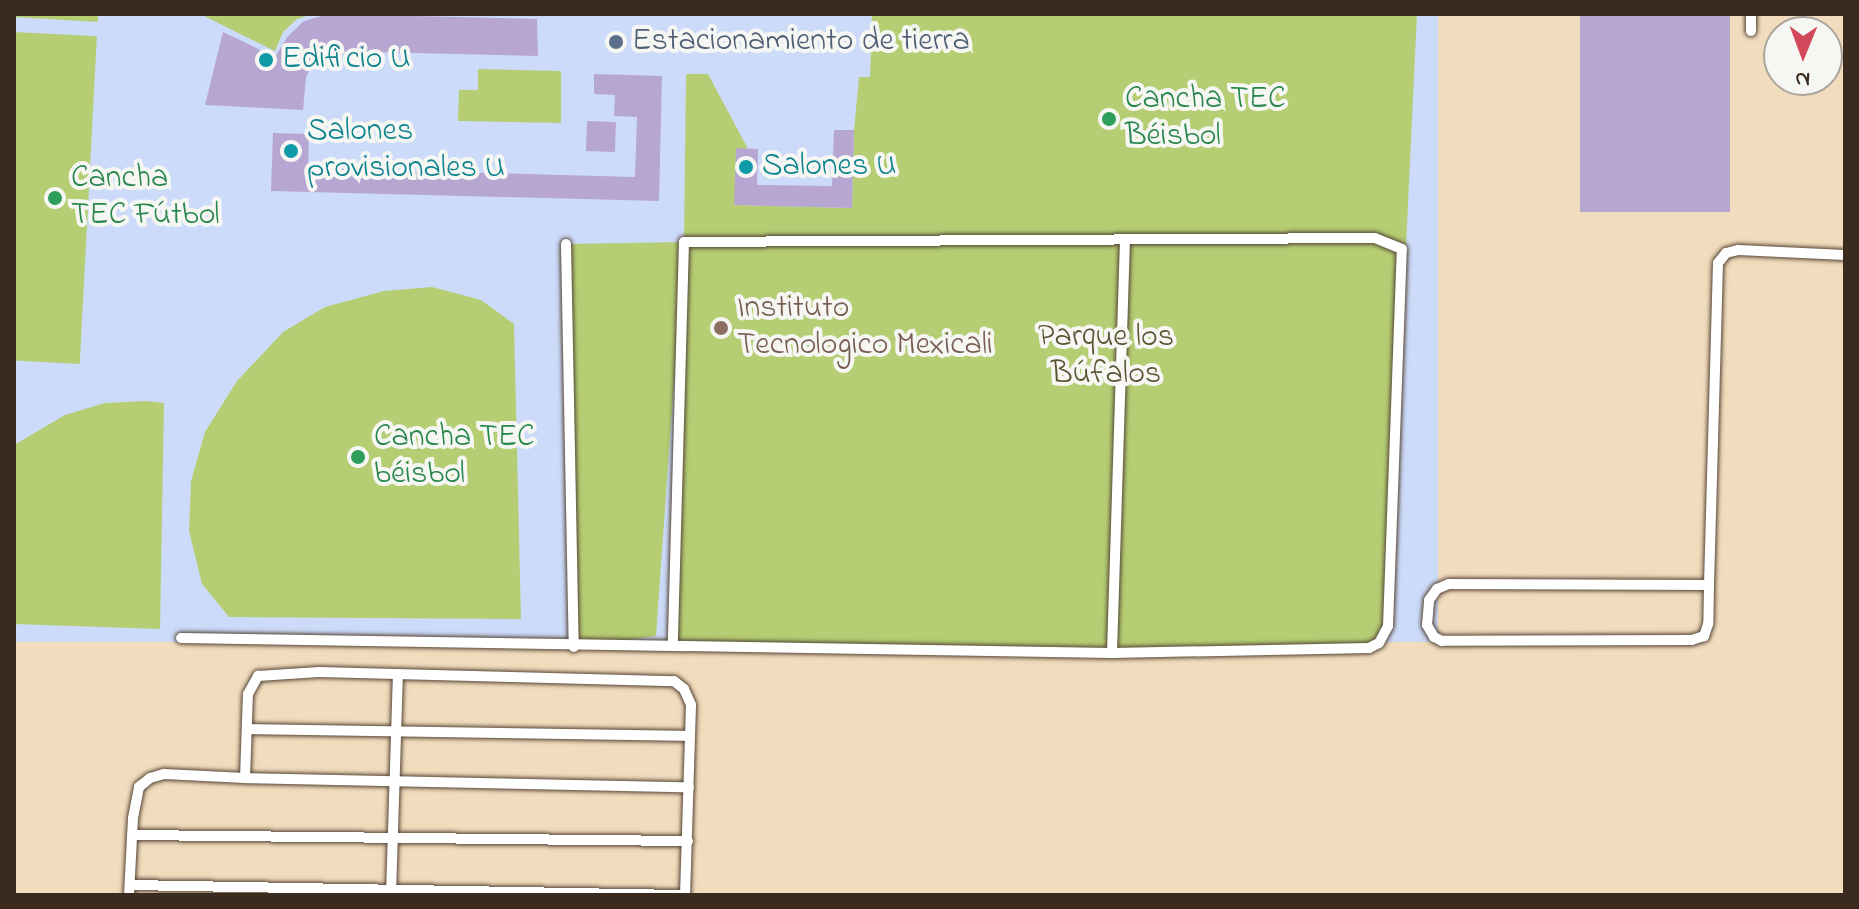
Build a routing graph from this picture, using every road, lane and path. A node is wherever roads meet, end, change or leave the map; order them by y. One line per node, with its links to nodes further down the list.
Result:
1 (1751, 14): 2 (lane)
2 (1751, 31)
3 (1125, 243): 8 (lane); 10 (lane); 10 (lane)
4 (566, 244): 9 (lane)
5 (1845, 255): 6 (lane)
6 (1709, 585): 6 (lane)
7 (181, 638): 9 (lane)
8 (673, 645): 9 (lane); 10 (lane)
9 (574, 647)
10 (1112, 653)
11 (398, 674): 12 (lane); 13 (lane); 14 (lane)
12 (247, 729): 13 (lane); 15 (lane)
13 (399, 731): 14 (lane); 16 (lane)
14 (690, 736): 17 (lane)
15 (245, 778): 16 (lane); 18 (lane)
16 (396, 781): 17 (lane); 19 (lane)
17 (689, 787): 20 (lane)
18 (132, 835): 19 (lane); 21 (lane)
19 (394, 838): 20 (lane); 22 (lane)
20 (688, 841): 23 (lane)
21 (130, 890): 22 (lane)
22 (391, 892): 23 (lane)
23 (684, 895)

